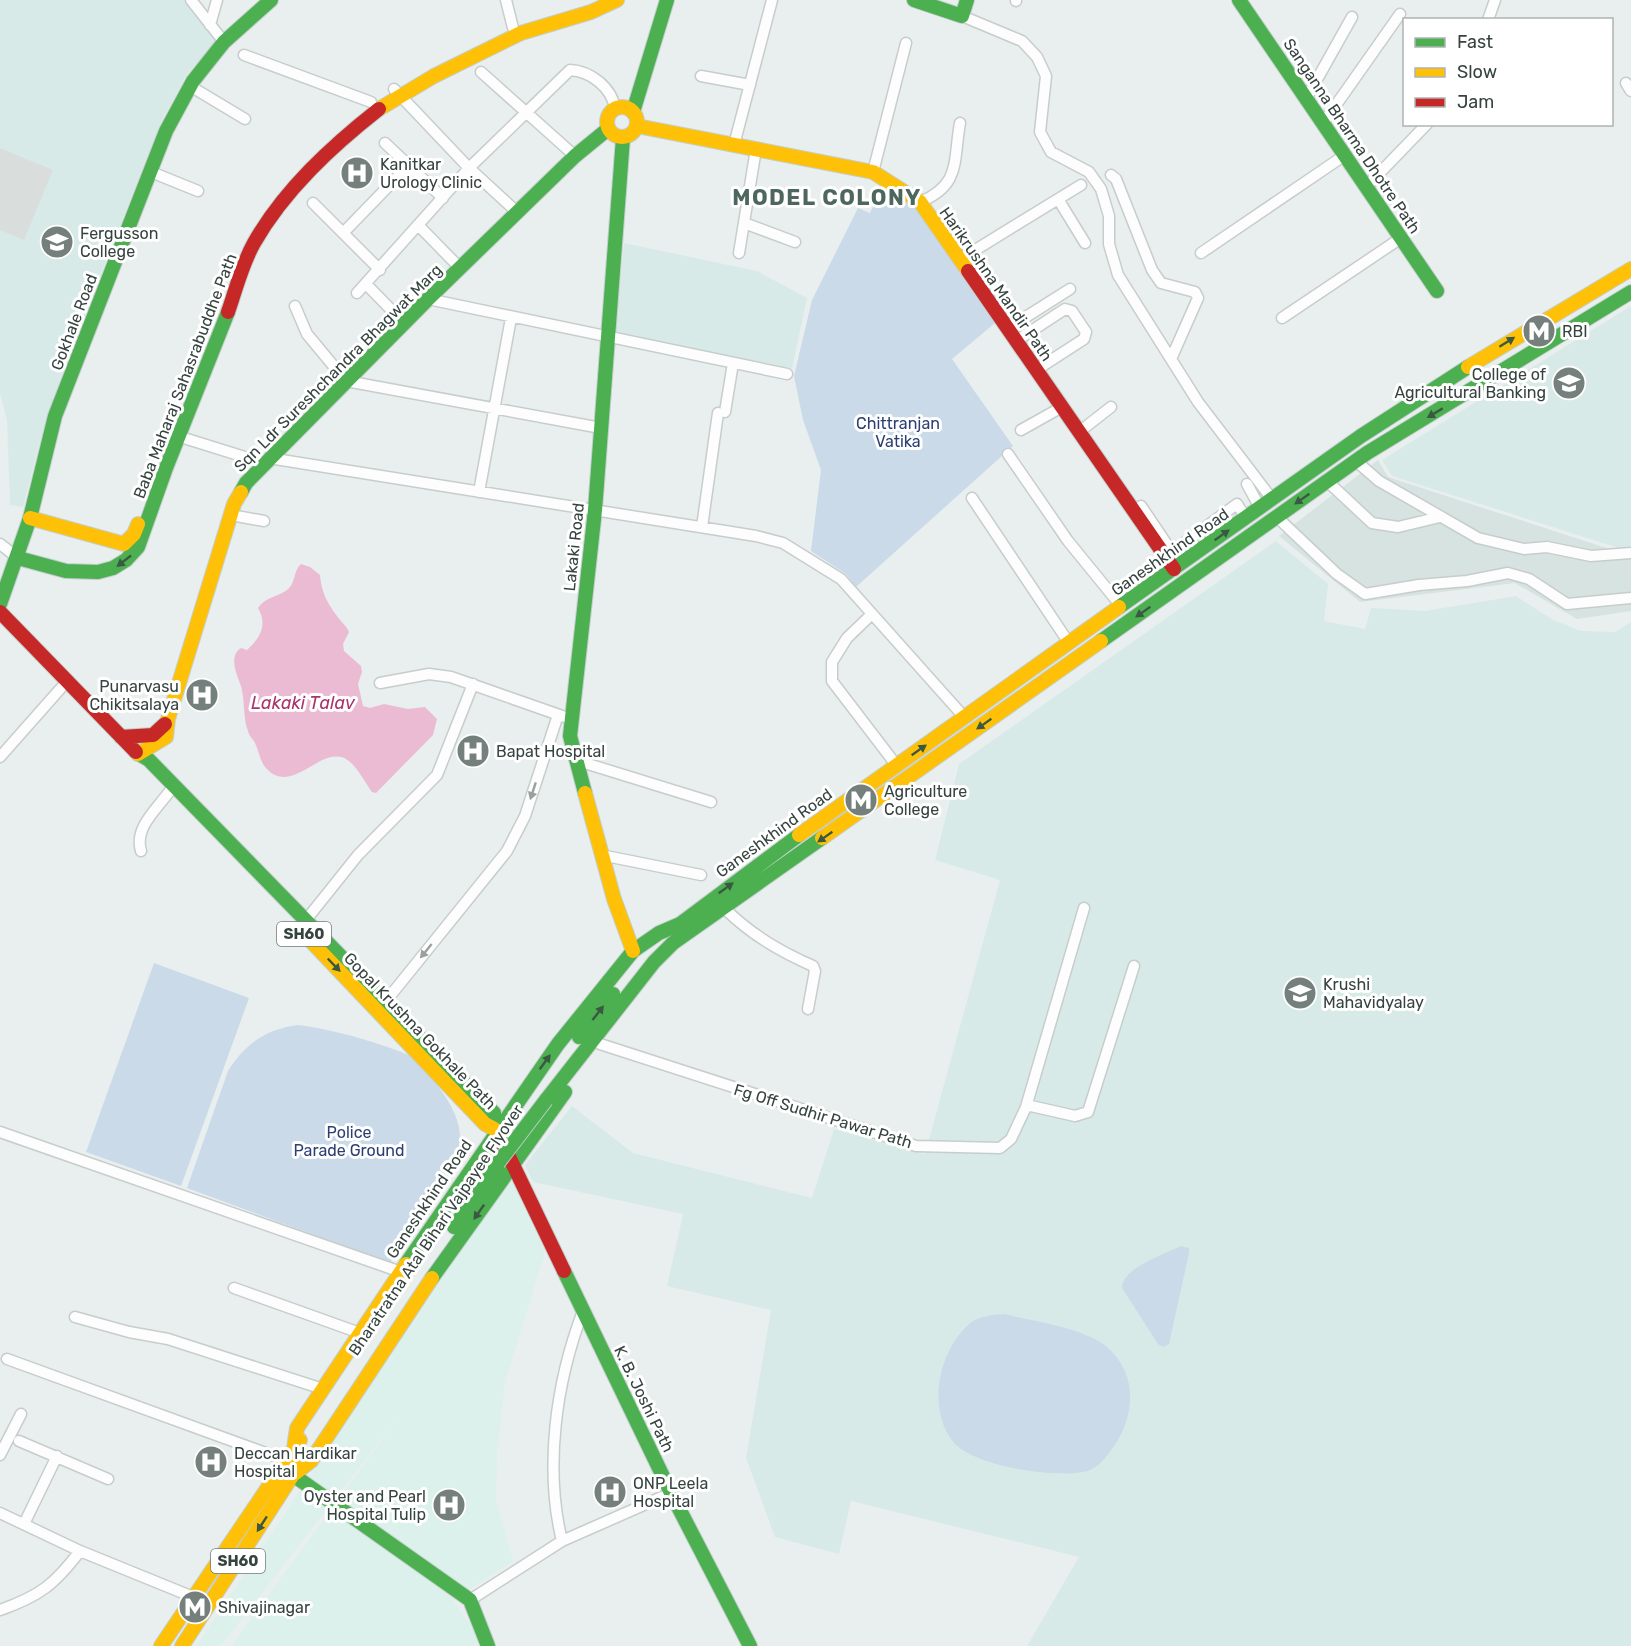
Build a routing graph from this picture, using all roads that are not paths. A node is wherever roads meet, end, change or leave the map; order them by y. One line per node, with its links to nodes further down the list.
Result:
1 (190, 0): 18 (street)
2 (217, 0): 18 (street)
3 (272, 0): 20 (main road, Gokhale Road)
4 (506, 0): 19 (street)
5 (599, 0): 19 (main road, Baba Maharaj Sahasrabuddhe Path)
6 (617, 0): 27 (main road, Baba Maharaj Sahasrabuddhe Path)
7 (661, 0): 30 (main road)
8 (667, 0): 30 (main road)
9 (772, 0): 25 (street)
10 (914, 0): 15 (main road)
11 (967, 0): 15 (main road)
12 (1239, 0): 28 (main road, Sanganna Bharma Dhotre Path)
13 (1495, 0): 17 (street)
14 (1400, 14): 33 (street)
15 (962, 16): 83 (street)
16 (1352, 17): 28 (street)
17 (1489, 18)
18 (210, 25): 20 (street)
19 (513, 28): 27 (main road, Baba Maharaj Sahasrabuddhe Path)
20 (224, 42): 26 (main road, Gokhale Road)
21 (906, 43): 47 (street)
22 (244, 55): 29 (street)
23 (481, 72): 31 (street)
24 (701, 76): 25 (street)
25 (750, 85): 40 (street)
26 (190, 86): 32 (street); 46 (main road, Gokhale Road)
27 (396, 92): 29 (main road, Baba Maharaj Sahasrabuddhe Path); 45 (street); 49 (main road, Baba Maharaj Sahasrabuddhe Path)
28 (1306, 99): 33 (main road, Sanganna Bharma Dhotre Path)
29 (371, 102): 49 (main road, Baba Maharaj Sahasrabuddhe Path)
30 (623, 109): 31 (street); 35 (main road); 37 (main road)
31 (526, 112): 43 (street); 45 (street)
32 (245, 119)
33 (1324, 122): 42 (main road, Sanganna Bharma Dhotre Path)
34 (960, 123): 55 (street)
35 (637, 126): 38 (main road); 40 (main road, Harikrushna Mandir Path)
36 (1425, 126): 51 (street)
37 (608, 129): 38 (main road); 43 (main road, Sqn Ldr Sureshchandra Bhagwat Marg)
38 (623, 138): 81 (main road, Lakaki Road)
39 (385, 143): 44 (street)
40 (734, 145): 41 (main road, Harikrushna Mandir Path)
41 (756, 149): 47 (main road, Harikrushna Mandir Path); 58 (street)
42 (1345, 155): 51 (main road, Sanganna Bharma Dhotre Path); 65 (street)
43 (575, 156): 57 (main road, Sqn Ldr Sureshchandra Bhagwat Marg)
44 (409, 165): 53 (street); 60 (street)
45 (469, 168): 53 (street); 57 (street)
46 (151, 171): 52 (street); 110 (main road, Gokhale Road)
47 (873, 172): 55 (main road, Harikrushna Mandir Path)
48 (1111, 175): 83 (street)
49 (301, 177): 94 (main road, Baba Maharaj Sahasrabuddhe Path)
50 (1082, 185): 54 (street)
51 (1366, 187): 61 (main road, Sanganna Bharma Dhotre Path)
52 (198, 191)
53 (443, 198): 59 (street)
54 (1057, 200): 63 (street); 66 (street)
55 (920, 202): 66 (main road, Harikrushna Mandir Path)
56 (313, 203): 60 (street)
57 (518, 213): 67 (main road, Sqn Ldr Sureshchandra Bhagwat Marg)
58 (744, 223): 62 (street); 64 (street)
59 (418, 225): 67 (street); 69 (street)
60 (344, 232): 69 (street)
61 (1401, 238): 72 (main road, Sanganna Bharma Dhotre Path); 78 (street)
62 (795, 242)
63 (1086, 243)
64 (739, 253)
65 (1201, 254)
66 (959, 260): 80 (main road, Harikrushna Mandir Path)
67 (460, 268): 75 (main road, Sqn Ldr Sureshchandra Bhagwat Marg)
68 (1631, 269): 95 (main road, Ganeshkhind Road, one-way to 68)
69 (380, 270): 70 (street)
70 (366, 284): 74 (street); 79 (street)
71 (1070, 289): 80 (street)
72 (1437, 291)
73 (1631, 292): 97 (main road, Ganeshkhind Road, one-way to 97)
74 (357, 293)
75 (428, 299): 77 (street); 79 (main road, Sqn Ldr Sureshchandra Bhagwat Marg)
76 (295, 306): 87 (street)
77 (511, 318): 81 (street); 89 (street)
78 (1282, 318)
79 (404, 323): 87 (main road, Sqn Ldr Sureshchandra Bhagwat Marg)
80 (1007, 329): 82 (main road, Harikrushna Mandir Path)
81 (607, 337): 84 (street); 91 (main road, Lakaki Road)
82 (1016, 341): 85 (main road, Harikrushna Mandir Path); 85 (street)
83 (1172, 359): 103 (street)
84 (733, 363): 86 (street); 113 (street)
85 (1036, 370): 90 (main road, Harikrushna Mandir Path)
86 (787, 374)
87 (346, 381): 89 (street); 98 (main road, Sqn Ldr Sureshchandra Bhagwat Marg)
88 (1111, 407): 93 (street)
89 (494, 408): 91 (street); 101 (street)
90 (1062, 408): 92 (street); 93 (main road, Harikrushna Mandir Path)
91 (601, 428): 105 (main road, Lakaki Road)
92 (1021, 430)
93 (1079, 432): 106 (main road, Harikrushna Mandir Path)
94 (175, 435): 98 (street); 110 (main road, Baba Maharaj Sahasrabuddhe Path); 116 (main road, Baba Maharaj Sahasrabuddhe Path, one-way to 116)
95 (1357, 439): 97 (main road); 103 (main road, Ganeshkhind Road)
96 (1008, 454): 121 (street)
97 (1362, 457): 99 (main road, Ganeshkhind Road); 109 (street)
98 (267, 461): 101 (street); 107 (main road, Sqn Ldr Sureshchandra Bhagwat Marg)
99 (1327, 482): 108 (main road, Ganeshkhind Road, one-way to 108); 109 (street)
100 (1247, 484): 104 (street)
101 (479, 492): 105 (street)
102 (972, 498): 125 (street)
103 (1272, 499): 104 (main road, Ganeshkhind Road)
104 (1260, 508): 111 (main road, Ganeshkhind Road)
105 (596, 510): 113 (street); 129 (main road, Lakaki Road)
106 (1134, 512): 111 (street); 117 (main road, Harikrushna Mandir Path)
107 (231, 515): 112 (street); 131 (main road, Sqn Ldr Sureshchandra Bhagwat Marg)
108 (1277, 517): 119 (street); 145 (main road, Ganeshkhind Road, one-way to 145)
109 (1440, 517): 115 (street)
110 (30, 518): 116 (main road, Gokhale Road)
111 (1246, 518): 117 (main road, Ganeshkhind Road, one-way to 111)
112 (264, 521)
113 (702, 527): 123 (street)
114 (0, 544): 116 (street)
115 (1631, 553)
116 (18, 558): 118 (main road, Gokhale Road)
117 (1174, 569): 121 (main road, Ganeshkhind Road)
118 (3, 590): 120 (main road, Gokhale Road)
119 (1631, 597)
120 (0, 604)
121 (1121, 606): 125 (main road, Ganeshkhind Road)
122 (0, 612): 132 (main road, Gopal Krushna Gokhale Path / SH60)
123 (872, 614): 130 (street); 137 (street)
124 (0, 623): 128 (main road, Gopal Krushna Gokhale Path / SH60)
125 (1069, 643): 130 (main road, Ganeshkhind Road)
126 (380, 683): 127 (street)
127 (473, 684): 129 (street); 146 (street)
128 (61, 688): 134 (main road, Gopal Krushna Gokhale Path / SH60); 135 (street)
129 (565, 717): 136 (main road, Lakaki Road); 150 (street, one-way to 150)
130 (965, 717): 137 (main road, Ganeshkhind Road, one-way to 130)
131 (168, 719): 132 (main road); 133 (main road, Sqn Ldr Sureshchandra Bhagwat Marg)
132 (122, 737): 134 (main road, Gopal Krushna Gokhale Path / SH60)
133 (166, 737): 134 (main road); 138 (main road, Sqn Ldr Sureshchandra Bhagwat Marg)
134 (138, 754): 138 (main road, Gopal Krushna Gokhale Path / SH60)
135 (0, 757)
136 (575, 760): 140 (street); 142 (main road, Lakaki Road)
137 (897, 766): 147 (main road, Ganeshkhind Road, one-way to 137)
138 (153, 770): 139 (main road, Gopal Krushna Gokhale Path / SH60); 146 (main road, Gopal Krushna Gokhale Path / SH60)
139 (169, 792): 141 (street); 155 (main road, Gopal Krushna Gokhale Path / SH60, one-way to 155)
140 (711, 802)
141 (141, 851)
142 (601, 855): 143 (street); 148 (main road, Lakaki Road)
143 (701, 875)
144 (1084, 908): 154 (street, Fg Off Sudhir Pawar Path)
145 (725, 909): 147 (main road, Ganeshkhind Road); 151 (street)
146 (306, 920): 150 (main road, Gopal Krushna Gokhale Path / SH60)
147 (685, 928): 148 (main road, Ganeshkhind Road); 152 (main road, Ganeshkhind Road); 153 (main road, Bharatratna Atal Bihari Vajpayee Flyover)
148 (633, 951): 153 (main road, Ganeshkhind Road, one-way to 148)
149 (1134, 966): 154 (street)
150 (386, 1001): 155 (main road, Gopal Krushna Gokhale Path / SH60)
151 (808, 1009)
152 (600, 1044): 153 (main road, Ganeshkhind Road); 154 (street, Fg Off Sudhir Pawar Path)
153 (540, 1098): 155 (main road, Ganeshkhind Road); 157 (main road, Bharatratna Atal Bihari Vajpayee Flyover); 158 (main road, Ganeshkhind Road)
154 (1026, 1107)
155 (496, 1130): 158 (main road, K. B. Joshi Path); 159 (main road, Ganeshkhind Road / SH60)
156 (0, 1132): 159 (street)
157 (494, 1159): 168 (main road, Bharatratna Atal Bihari Vajpayee Flyover); 172 (main road, Bharatratna Atal Bihari Vajpayee Flyover)
158 (512, 1164): 161 (main road, K. B. Joshi Path); 172 (main road, Ganeshkhind Road / SH60, one-way to 172)
159 (401, 1272): 163 (main road, Ganeshkhind Road / SH60)
160 (234, 1288): 163 (street)
161 (583, 1311): 174 (main road, K. B. Joshi Path); 177 (street)
162 (75, 1317): 165 (street)
163 (360, 1333): 165 (main road, Ganeshkhind Road / SH60)
164 (7, 1359): 171 (street)
165 (323, 1389): 168 (main road, Ganeshkhind Road / SH60)
166 (21, 1414): 169 (street)
167 (19, 1441): 170 (street)
168 (294, 1448): 171 (main road, Ganeshkhind Road / SH60)
169 (0, 1455)
170 (57, 1456): 173 (street); 176 (street)
171 (285, 1460): 179 (main road, Ganeshkhind Road / SH60)
172 (293, 1474): 180 (main road); 183 (main road, Ganeshkhind Road / SH60, one-way to 183)
173 (108, 1479)
174 (671, 1493): 177 (street); 185 (main road, K. B. Joshi Path)
175 (0, 1513): 176 (street)
176 (24, 1524): 178 (street)
177 (562, 1541): 180 (street)
178 (80, 1551): 179 (street); 181 (street)
179 (193, 1597): 182 (main road, Ganeshkhind Road / SH60)
180 (470, 1600): 184 (main road)
181 (0, 1610)
182 (161, 1646)
183 (182, 1646)
184 (488, 1646)
185 (750, 1646)

